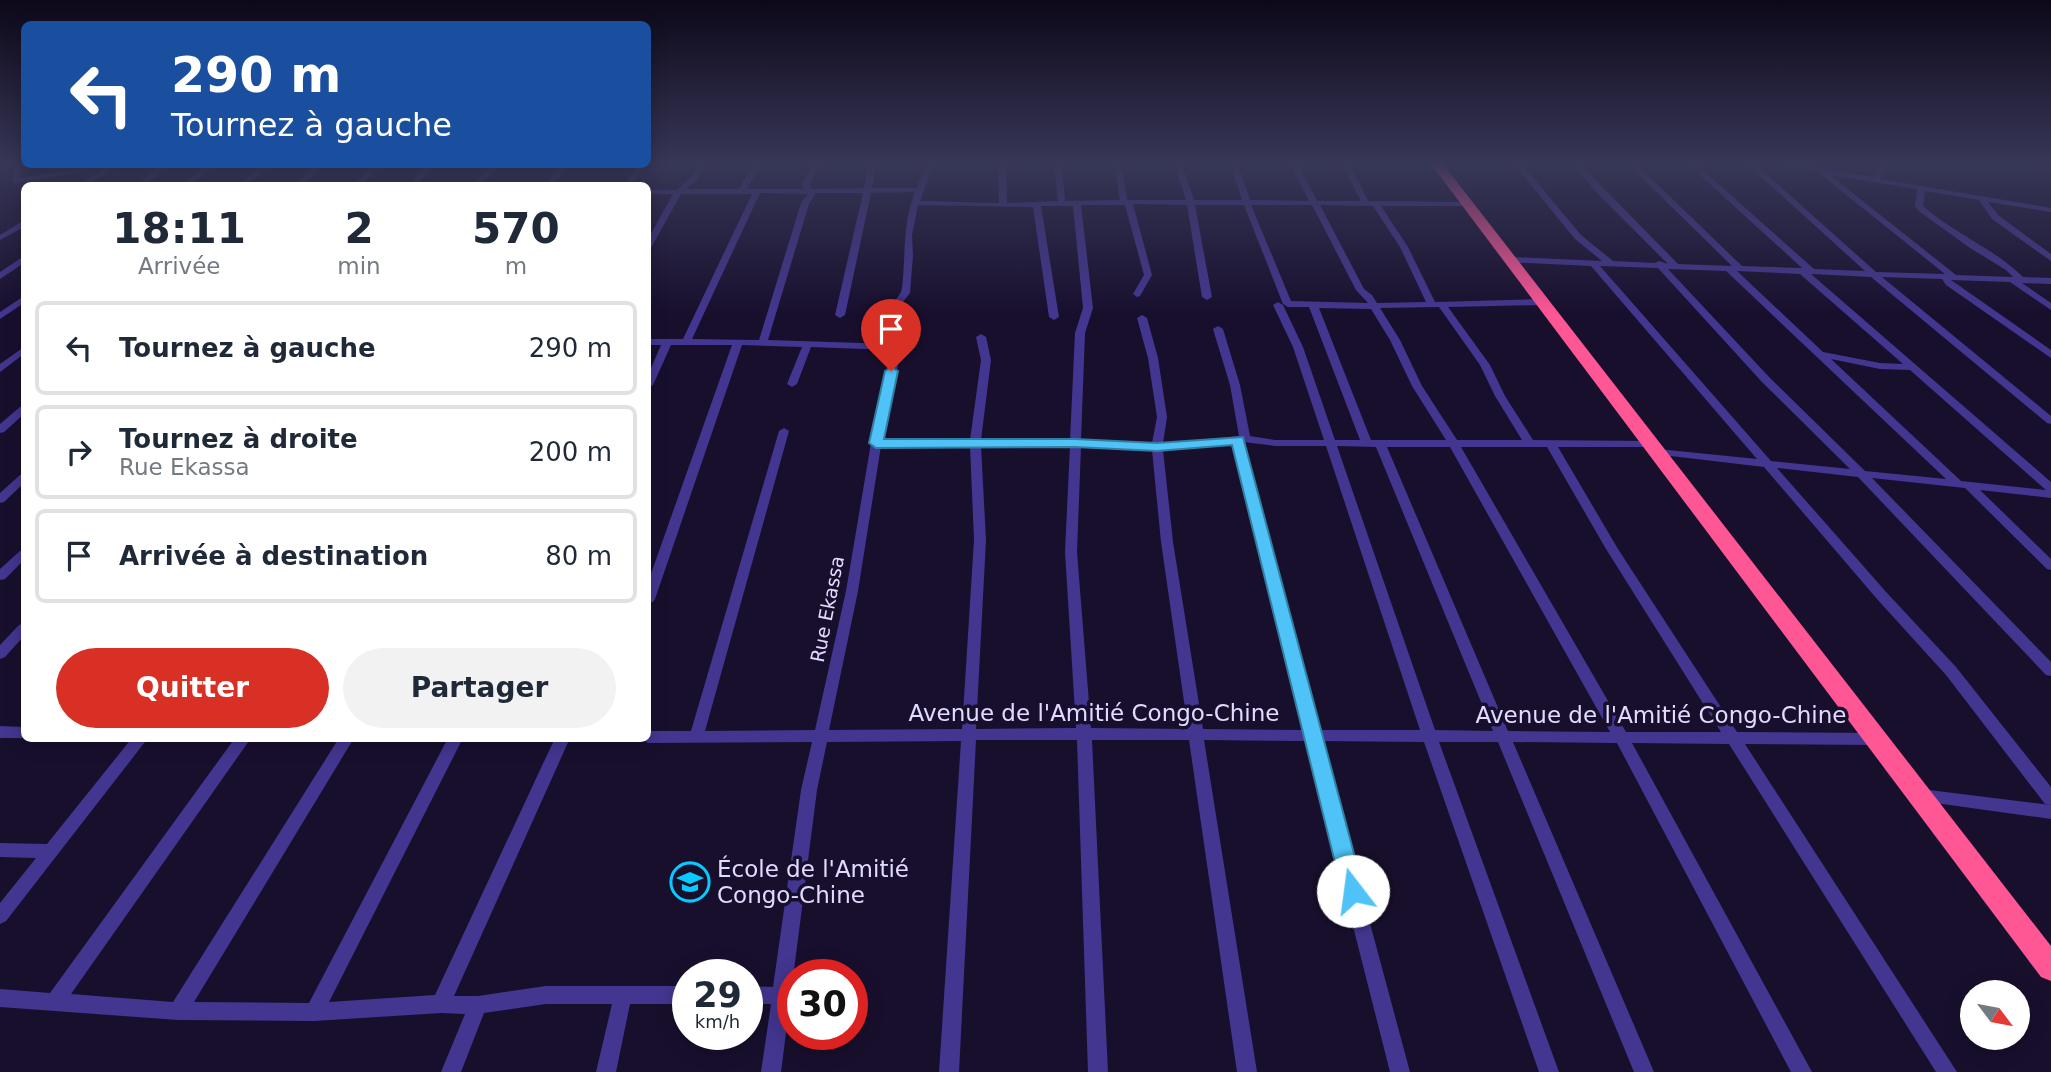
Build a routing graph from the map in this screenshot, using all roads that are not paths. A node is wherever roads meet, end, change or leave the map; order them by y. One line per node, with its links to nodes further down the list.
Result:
1 (666, 214): 24 (street)
2 (747, 214): 56 (street)
3 (802, 214): 58 (street)
4 (862, 214): 48 (street)
5 (912, 214): 60 (street, Rue Ekassa)
6 (1038, 214): 50 (street)
7 (1078, 214): 76 (street)
8 (1129, 214): 39 (street)
9 (1193, 214): 40 (street)
10 (1251, 214): 45 (street)
11 (1321, 214): 46 (street)
12 (1379, 214): 43 (street)
13 (1476, 214): 26 (highway)
14 (1559, 214): 29 (street)
15 (1623, 214): 31 (street)
16 (1681, 214): 32 (street)
17 (1746, 214): 33 (street)
18 (1807, 214): 34 (street)
19 (1872, 214): 36 (street)
20 (1929, 214): 37 (street)
21 (1992, 214): 25 (street)
22 (21, 226): 23 (street)
23 (0, 238)
24 (651, 241)
25 (2051, 258)
26 (1510, 260): 28 (street); 42 (highway)
27 (21, 262): 35 (street)
28 (1593, 263): 29 (street); 83 (street)
29 (1611, 263): 30 (street)
30 (1659, 264): 31 (street); 84 (street)
31 (1675, 266): 32 (street)
32 (1733, 267): 33 (street); 62 (street)
33 (1806, 270): 34 (street); 64 (street)
34 (1872, 272): 36 (street); 69 (street)
35 (0, 276)
36 (1948, 276): 37 (street); 63 (street)
37 (2017, 280): 38 (street); 47 (street)
38 (2051, 281)
39 (1137, 294)
40 (1207, 297)
41 (21, 301): 49 (street)
42 (1542, 302): 43 (street); 82 (highway)
43 (1436, 303): 46 (street); 77 (street)
44 (1278, 305): 74 (street)
45 (1312, 305): 46 (street); 79 (street)
46 (1373, 305): 80 (street)
47 (2051, 307)
48 (840, 315)
49 (0, 316)
50 (1054, 317)
51 (1142, 318): 81 (street)
52 (1218, 329): 72 (street)
53 (981, 337): 73 (street)
54 (651, 342): 55 (street)
55 (667, 342): 56 (street); 66 (street)
56 (686, 342): 57 (street)
57 (738, 342): 58 (street); 93 (street)
58 (763, 342): 59 (street)
59 (808, 343): 60 (street); 67 (street)
60 (897, 347): 75 (street, Rue Ekassa)
61 (21, 352): 65 (street)
62 (1824, 355): 64 (street); 86 (street)
63 (2051, 355)
64 (1912, 367): 87 (street)
65 (0, 369)
66 (651, 378)
67 (792, 384)
68 (21, 412): 70 (street)
69 (2051, 421)
70 (0, 429)
71 (784, 431): 108 (street)
72 (1241, 440): 74 (street); 81 (street); 101 (street)
73 (975, 442): 75 (street); 76 (street); 105 (street)
74 (1331, 442): 79 (street); 102 (street)
75 (876, 443): 104 (street, Rue Ekassa)
76 (1075, 443): 81 (street); 99 (street)
77 (1529, 443): 78 (street); 80 (street)
78 (1550, 443): 82 (street); 109 (street)
79 (1374, 444): 80 (street); 106 (street)
80 (1454, 444): 107 (street)
81 (1157, 447): 100 (street)
82 (1654, 448): 83 (street); 110 (highway)
83 (1766, 462): 84 (street); 117 (street)
84 (1860, 474): 86 (street); 96 (street)
85 (21, 480): 89 (street)
86 (1964, 485): 88 (street); 91 (street)
87 (2051, 488)
88 (2051, 494)
89 (0, 499)
90 (21, 557): 92 (street)
91 (2051, 566)
92 (0, 576)
93 (651, 590)
94 (21, 631): 95 (street)
95 (0, 654)
96 (2051, 671)
97 (0, 732): 98 (street)
98 (21, 733)
99 (1084, 734): 100 (street, Avenue de l'Amitié Congo-Chine); 105 (street, Avenue de l'Amitié Congo-Chine); 137 (street)
100 (1198, 735): 101 (street, Avenue de l'Amitié Congo-Chine); 138 (street)
101 (1311, 736): 102 (street, Avenue de l'Amitié Congo-Chine); 139 (street)
102 (1429, 736): 106 (street, Avenue de l'Amitié Congo-Chine); 140 (street)
103 (651, 737): 108 (street, Avenue de l'Amitié Congo-Chine)
104 (820, 737): 105 (street, Avenue de l'Amitié Congo-Chine); 108 (street, Avenue de l'Amitié Congo-Chine); 122 (street, Rue Ekassa)
105 (968, 737): 136 (street)
106 (1502, 737): 107 (street, Avenue de l'Amitié Congo-Chine); 141 (street)
107 (1621, 737): 109 (street, Avenue de l'Amitié Congo-Chine); 142 (street)
108 (696, 738)
109 (1735, 738): 110 (street, Avenue de l'Amitié Congo-Chine); 143 (street)
110 (1877, 739): 116 (highway)
111 (138, 742): 120 (street)
112 (241, 742): 127 (street)
113 (344, 742): 130 (street)
114 (454, 742): 131 (street)
115 (562, 742): 128 (street)
116 (1921, 795): 118 (street); 123 (highway)
117 (2051, 799)
118 (2051, 813)
119 (0, 849): 120 (street)
120 (52, 851): 121 (street)
121 (0, 916)
122 (787, 959)
123 (2051, 968)
124 (624, 993): 125 (street); 129 (street); 134 (street)
125 (672, 994)
126 (0, 998): 127 (street)
127 (56, 1000): 130 (street)
128 (440, 1004): 129 (street); 131 (street)
129 (478, 1005): 133 (street)
130 (178, 1011): 131 (street)
131 (314, 1012)
132 (777, 1031): 135 (street, Rue Ekassa)
133 (451, 1072)
134 (606, 1072)
135 (771, 1072)
136 (949, 1072)
137 (1098, 1072)
138 (1247, 1072)
139 (1401, 1072)
140 (1549, 1072)
141 (1644, 1072)
142 (1802, 1072)
143 (1948, 1072)

